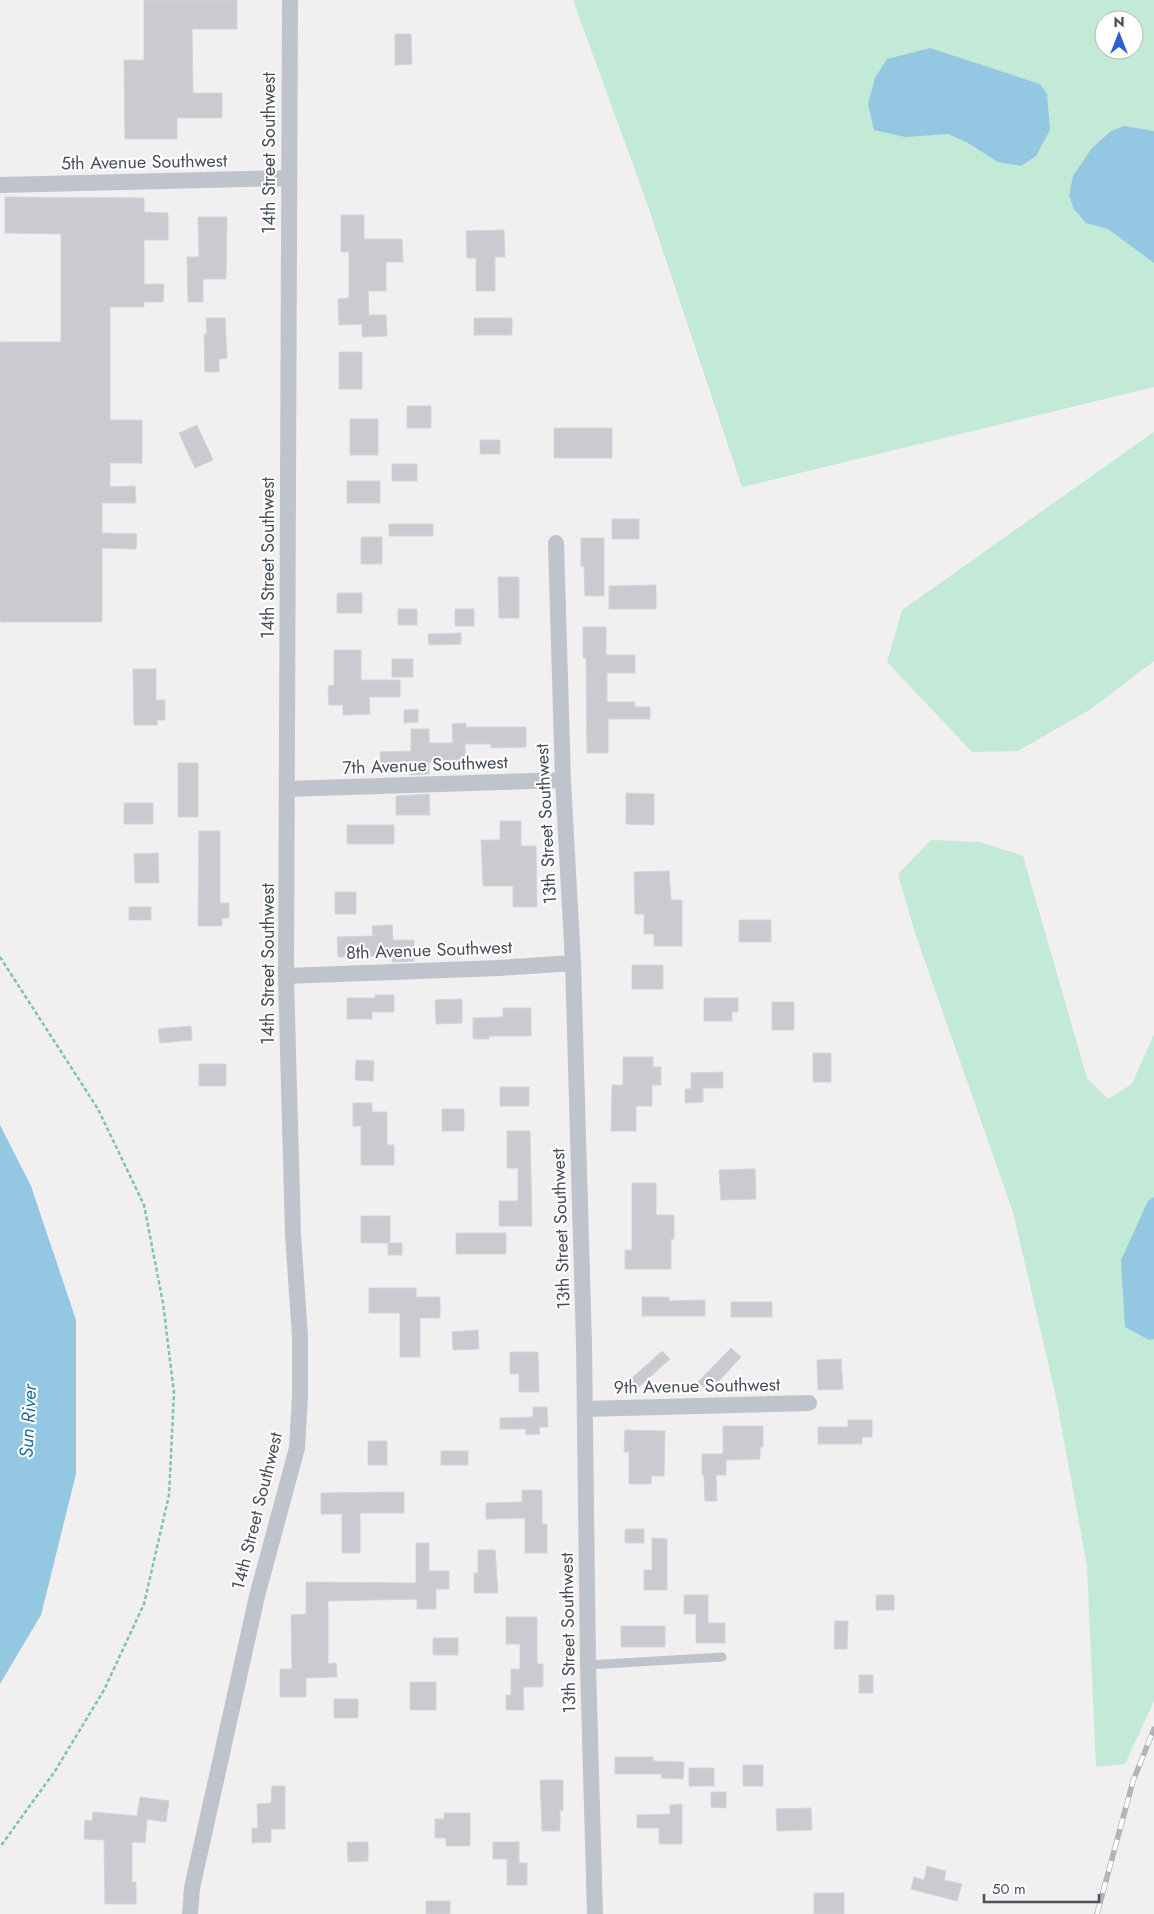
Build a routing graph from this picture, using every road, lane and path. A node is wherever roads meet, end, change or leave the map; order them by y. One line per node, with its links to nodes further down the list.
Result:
1 (290, 0): 2 (street, 14th Street Southwest)
2 (289, 178): 3 (street, 5th Avenue Southwest); 6 (street, 14th Street Southwest)
3 (0, 185)
4 (556, 542): 5 (street, 13th Street Southwest)
5 (563, 780): 6 (street, 7th Avenue Southwest); 8 (street, 13th Street Southwest)
6 (288, 789): 9 (street, 14th Street Southwest)
7 (0, 957): 14 (path)
8 (573, 963): 9 (street, 8th Avenue Southwest); 11 (street, 13th Street Southwest)
9 (286, 976): 15 (street, 14th Street Southwest)
10 (809, 1403): 11 (street, 9th Avenue Southwest)
11 (585, 1409): 13 (street, 13th Street Southwest)
12 (722, 1657): 13 (lane)
13 (588, 1665): 16 (street, 13th Street Southwest)
14 (0, 1848)
15 (190, 1914)
16 (595, 1914)

